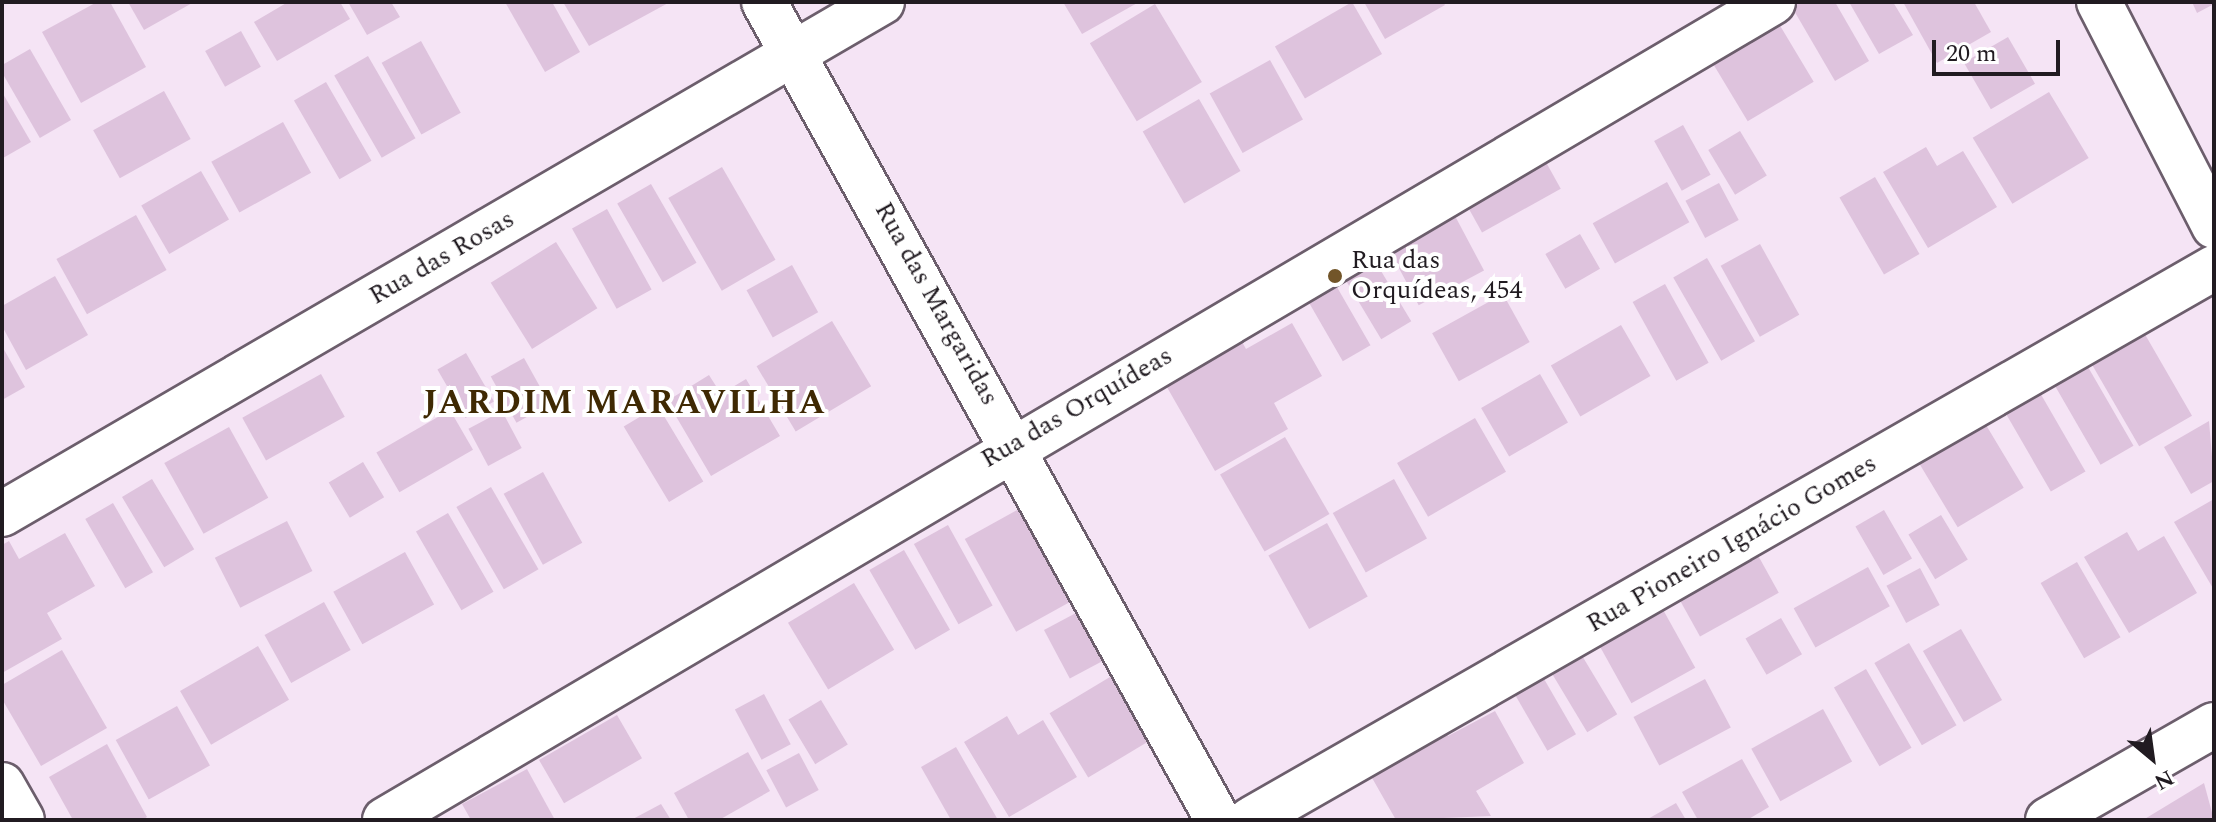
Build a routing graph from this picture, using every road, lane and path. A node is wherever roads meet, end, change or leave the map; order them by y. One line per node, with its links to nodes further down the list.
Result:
1 (764, 2): 5 (street, Rua das Margaridas)
2 (882, 2): 5 (street, Rua das Rosas)
3 (1773, 2): 8 (street, Rua das Orquídeas)
4 (2099, 2): 6 (street)
5 (793, 52): 8 (street, Rua das Margaridas); 9 (street, Rua das Rosas)
6 (2214, 226)
7 (2214, 268): 15 (street, Rua Pioneiro Ignácio Gomes)
8 (1015, 444): 13 (street, Rua das Orquídeas); 14 (street, Rua das Margaridas)
9 (2, 514)
10 (2214, 725): 16 (street)
11 (2, 785): 12 (street)
12 (22, 820)
13 (385, 820)
14 (1218, 820)
15 (1250, 820)
16 (2048, 820)

